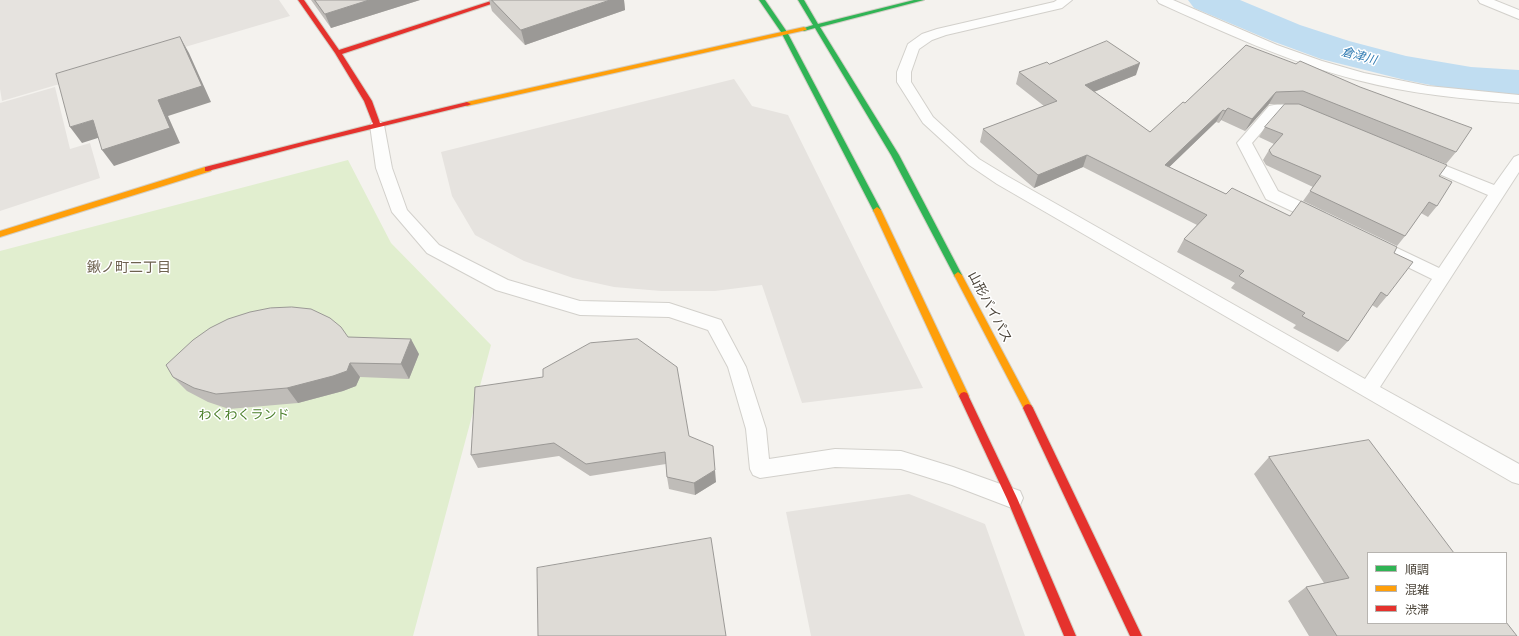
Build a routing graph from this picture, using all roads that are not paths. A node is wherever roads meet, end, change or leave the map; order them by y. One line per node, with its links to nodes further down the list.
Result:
1 (301, 0): 12 (main road)
2 (500, 0): 12 (main road)
3 (762, 0): 11 (main road)
4 (800, 0): 10 (main road, 山形バイパス)
5 (921, 0): 10 (main road)
6 (1066, 0): 23 (lane)
7 (1163, 0): 13 (lane)
8 (1484, 0): 9 (lane)
9 (1519, 15)
10 (818, 26): 11 (main road); 27 (main road, 山形バイパス)
11 (784, 32): 15 (main road); 25 (main road)
12 (338, 53): 15 (main road)
13 (1519, 99)
14 (1317, 118): 19 (lane)
15 (377, 125): 20 (main road); 25 (lane)
16 (1411, 157): 18 (lane)
17 (1519, 160): 18 (lane)
18 (1498, 193): 22 (lane)
19 (1329, 222)
20 (0, 234)
21 (1379, 246): 22 (lane)
22 (1442, 277): 23 (lane)
23 (1368, 390): 24 (lane)
24 (1519, 475)
25 (1012, 498): 26 (main road)
26 (1070, 636)
27 (1136, 636)

